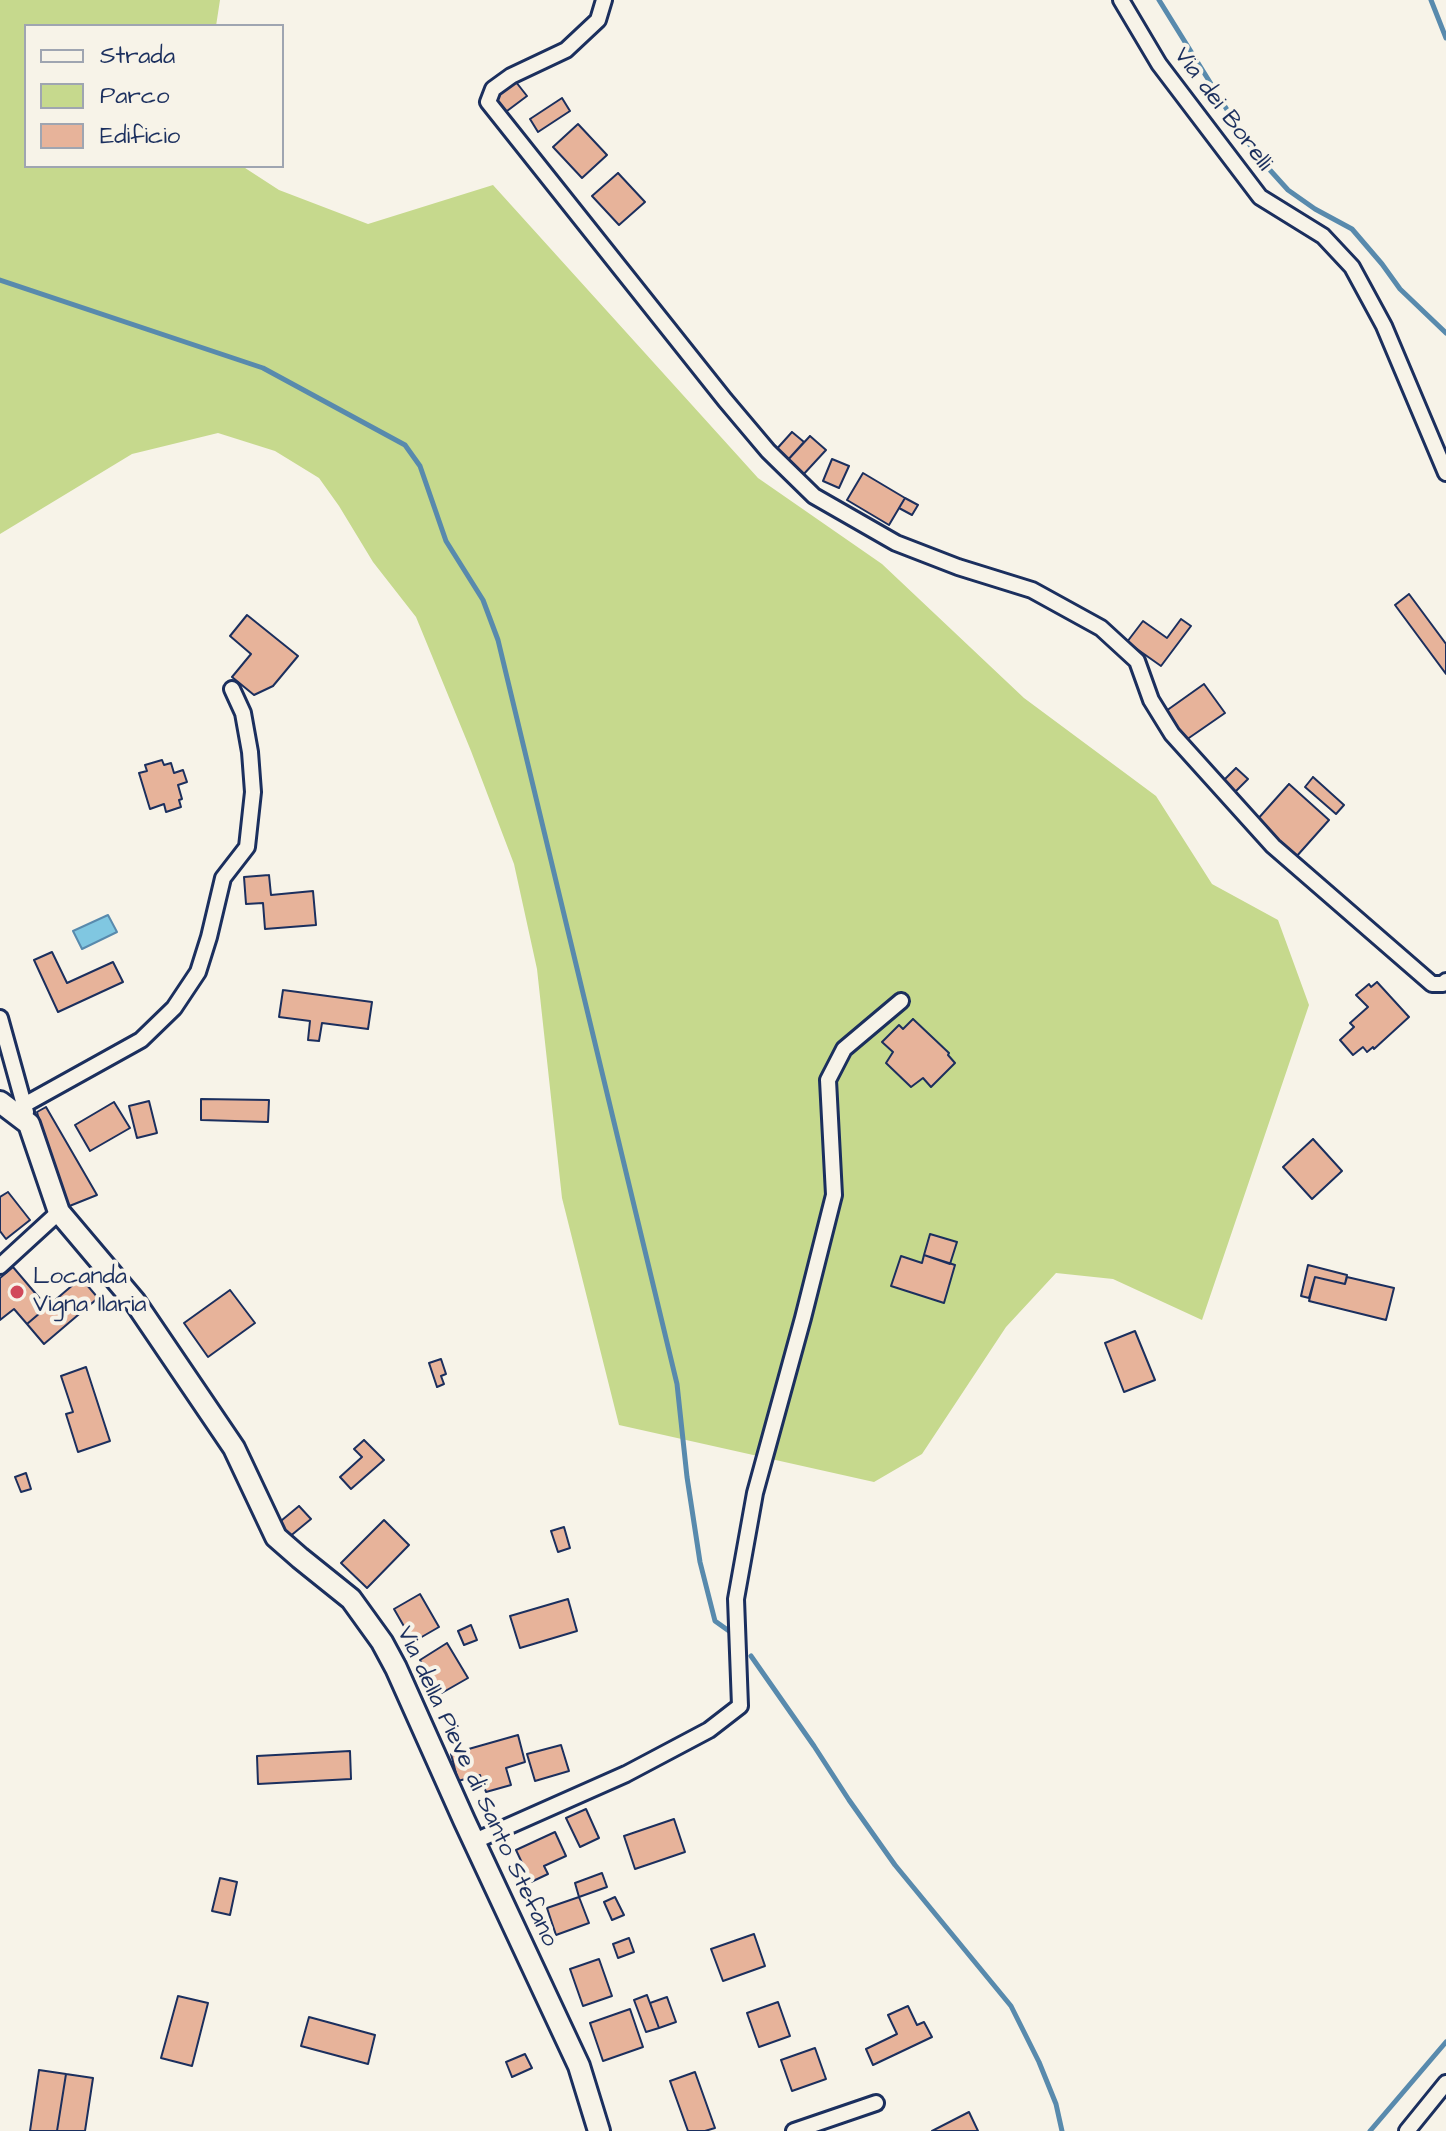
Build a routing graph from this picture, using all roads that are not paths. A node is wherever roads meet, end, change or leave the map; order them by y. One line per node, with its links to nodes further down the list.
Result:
1 (604, 0): 5 (street)
2 (1121, 0): 3 (street, Via dei Borelli)
3 (1446, 473)
4 (232, 689): 9 (street)
5 (1446, 981)
6 (901, 1001): 12 (street)
7 (0, 1018): 9 (street)
8 (0, 1102): 9 (street)
9 (27, 1114): 10 (street, Via della Pieve di Santo Stefano)
10 (59, 1212): 11 (street); 12 (street, Via della Pieve di Santo Stefano)
11 (0, 1266)
12 (475, 1841): 15 (street, Via della Pieve di Santo Stefano)
13 (1446, 2083): 17 (street)
14 (876, 2103): 16 (street)
15 (599, 2131)
16 (794, 2131)
17 (1407, 2131)

